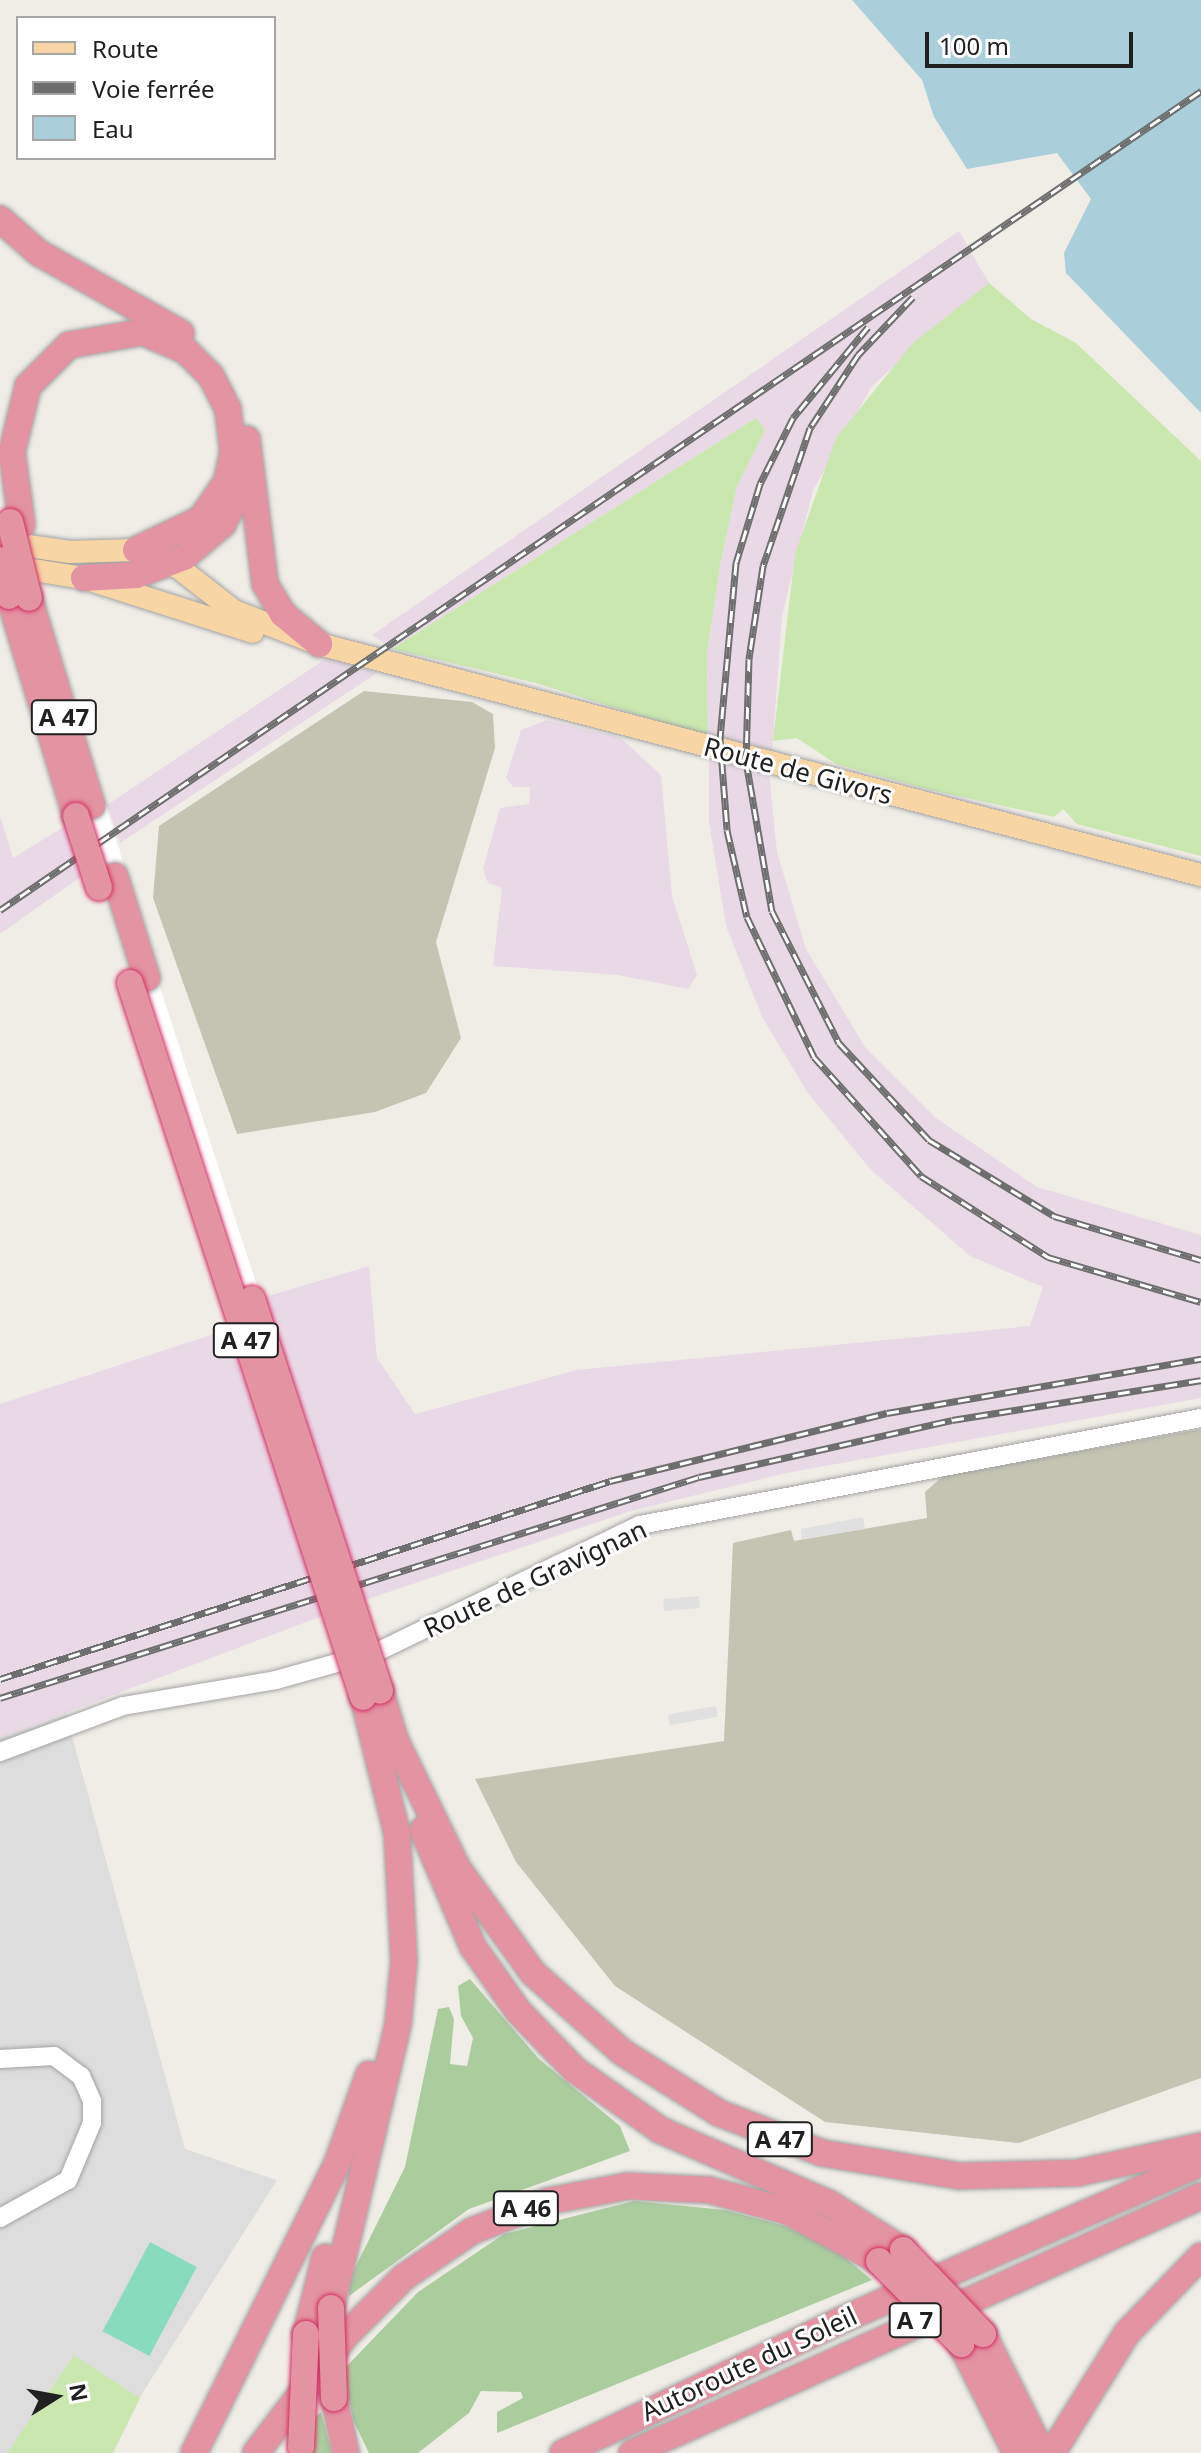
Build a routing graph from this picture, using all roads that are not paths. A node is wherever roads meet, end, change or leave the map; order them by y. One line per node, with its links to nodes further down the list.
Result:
1 (0, 219): 2 (highway)
2 (247, 463): 8 (highway); 12 (highway)
3 (0, 470): 4 (highway, A 47)
4 (11, 529): 5 (highway); 6 (main road); 10 (highway, A 47, bridge)
5 (186, 530): 6 (highway); 8 (main road)
6 (136, 550): 8 (main road)
7 (0, 562): 9 (main road); 10 (highway, A 47, bridge)
8 (169, 564): 9 (highway); 11 (main road); 12 (main road)
9 (84, 578): 11 (main road)
10 (25, 598): 13 (highway, A 47); 13 (highway, A 47)
11 (183, 610): 12 (main road)
12 (319, 644): 14 (main road, Route de Givors)
13 (84, 811): 16 (highway, A 47, bridge)
14 (1201, 875)
15 (1201, 1418): 18 (street, Route de Gravignan)
16 (371, 1694): 17 (highway, A 47); 19 (highway, A 47)
17 (396, 1742): 21 (highway, A 47); 26 (highway, A 47)
18 (0, 1752)
19 (404, 1910): 22 (highway, A 47); 31 (highway)
20 (0, 2059): 25 (street)
21 (1201, 2146)
22 (364, 2153): 29 (highway, bridge); 33 (highway, bridge)
23 (1201, 2163): 34 (highway, Autoroute du Soleil / A 7)
24 (1201, 2196): 35 (highway, Autoroute du Soleil / A 7)
25 (0, 2218)
26 (891, 2256): 28 (highway, A 47, bridge); 32 (highway, A 46)
27 (1201, 2256): 36 (highway)
28 (972, 2339): 30 (highway); 30 (highway, A 47)
29 (301, 2450)
30 (1028, 2452)
31 (194, 2453)
32 (256, 2453)
33 (346, 2453)
34 (563, 2453)
35 (632, 2453)
36 (1052, 2453)

